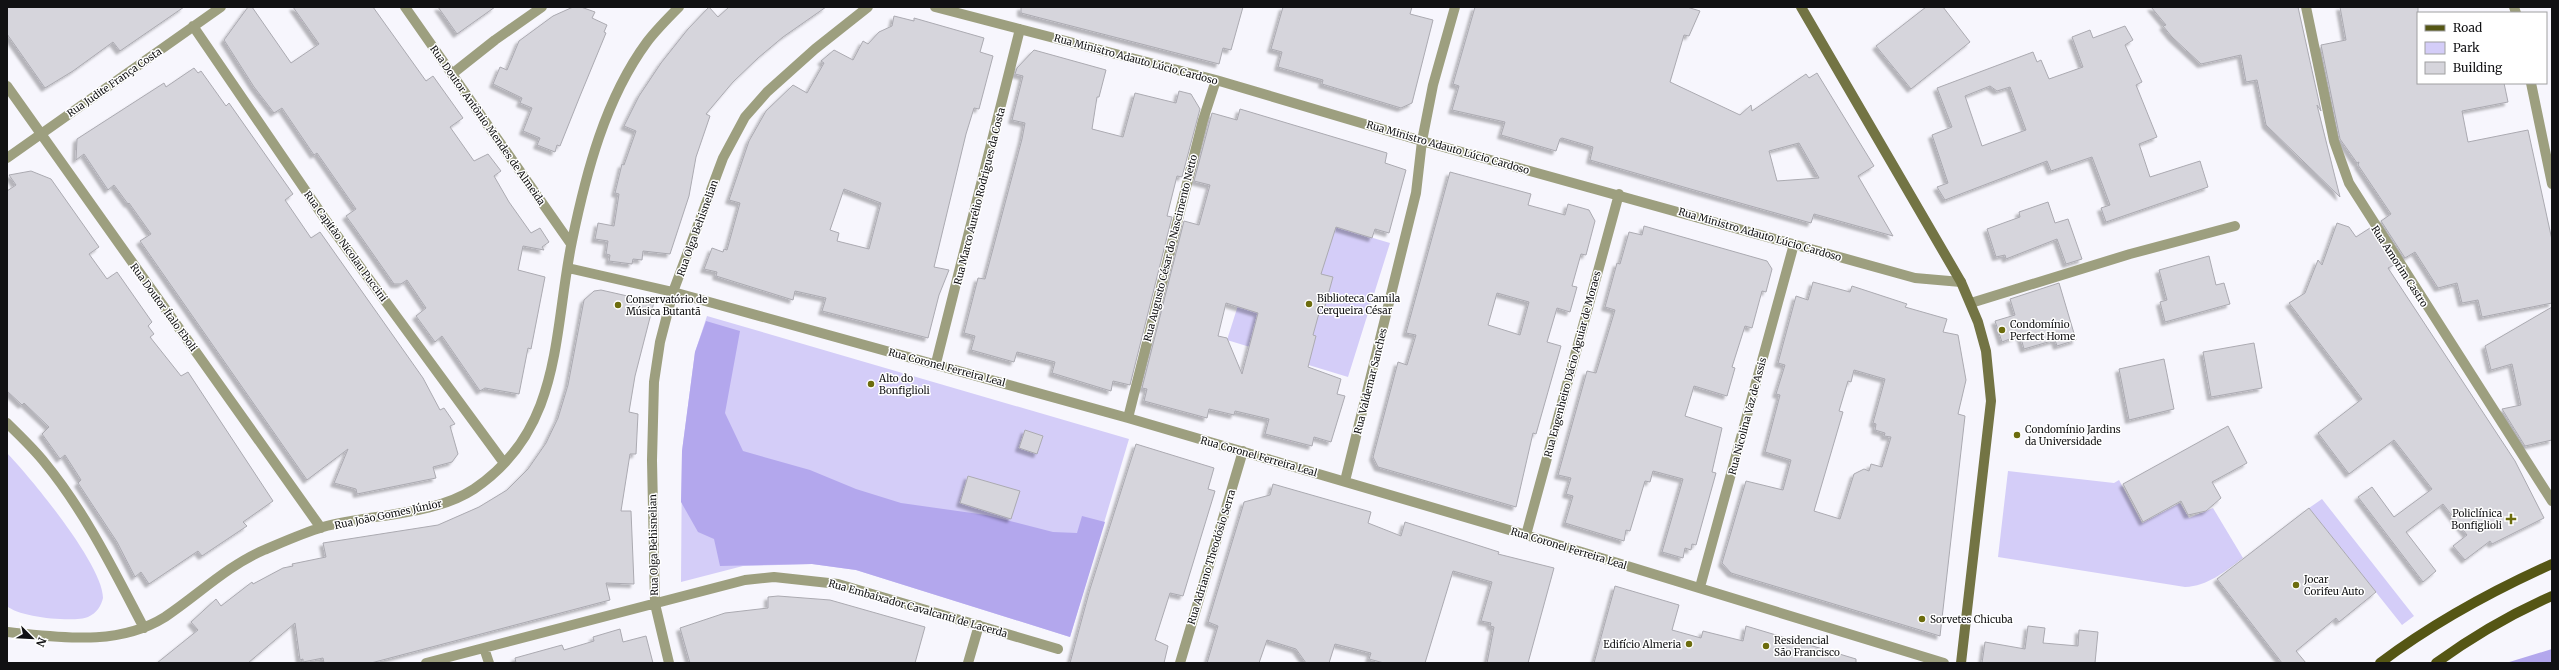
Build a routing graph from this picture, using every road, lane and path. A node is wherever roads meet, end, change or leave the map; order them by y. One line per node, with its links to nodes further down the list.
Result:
1 (221, 7): 10 (street, Rua Judite França Costa)
2 (405, 7): 12 (street, Rua Doutor Antônio Mendes de Almeida)
3 (542, 7): 12 (street)
4 (679, 7): 22 (street, Rua João Gomes Júnior)
5 (868, 7): 26 (street, Rua Olga Behisnelian)
6 (935, 7): 11 (street, Rua Ministro Adauto Lúcio Cardoso)
7 (1455, 7): 17 (street, Rua Valdemar Sanches)
8 (2306, 7): 34 (street, Rua Amorim Castro)
9 (1799, 8): 25 (main road)
10 (193, 26): 16 (street, Rua Judite França Costa); 32 (street, Rua Capitão Nicolau Puccini)
11 (1020, 29): 13 (street, Rua Ministro Adauto Lúcio Cardoso); 28 (street, Rua Marco Aurélio Rodrigues da Costa)
12 (452, 74): 22 (street, Rua Doutor Antônio Mendes de Almeida)
13 (1216, 80): 17 (street, Rua Ministro Adauto Lúcio Cardoso); 29 (street, Rua Augusto César do Nascimento Netto)
14 (2531, 84): 19 (street)
15 (7, 86): 16 (street, Rua Doutor Ítalo Eboli)
16 (41, 134): 18 (street, Rua Judite França Costa); 35 (street, Rua Doutor Ítalo Eboli)
17 (1422, 141): 20 (street, Rua Ministro Adauto Lúcio Cardoso); 33 (street, Rua Valdemar Sanches)
18 (7, 158)
19 (2552, 184)
20 (1619, 194): 23 (street, Rua Ministro Adauto Lúcio Cardoso); 36 (street, Rua Engenheiro Dácio Aguiar de Moraes)
21 (2235, 226): 27 (street)
22 (571, 244): 24 (street, Rua João Gomes Júnior)
23 (1794, 244): 25 (street, Rua Ministro Adauto Lúcio Cardoso); 38 (street, Rua Nicolina Vaz de Assis)
24 (568, 268): 26 (street, Rua Coronel Ferreira Leal); 32 (street, Rua João Gomes Júnior)
25 (1961, 282): 27 (main road)
26 (673, 292): 28 (street, Rua Coronel Ferreira Leal); 40 (street, Rua Olga Behisnelian)
27 (1971, 303): 52 (main road)
28 (936, 363): 29 (street, Rua Coronel Ferreira Leal)
29 (1128, 418): 31 (street, Rua Coronel Ferreira Leal)
30 (7, 423): 42 (street)
31 (1243, 451): 33 (street, Rua Coronel Ferreira Leal); 50 (street, Rua Adriano Theodósio Serra)
32 (504, 463): 35 (street, Rua João Gomes Júnior)
33 (1345, 481): 36 (street, Rua Coronel Ferreira Leal)
34 (2552, 501)
35 (321, 528): 42 (street, Rua João Gomes Júnior)
36 (1526, 535): 38 (street, Rua Coronel Ferreira Leal)
37 (2552, 564): 53 (main road)
38 (1700, 587): 51 (street, Rua Coronel Ferreira Leal)
39 (2552, 596): 54 (main road)
40 (654, 604): 41 (street, Rua Embaixador Cavalcanti de Lacerda); 44 (street, Rua Embaixador Cavalcanti de Lacerda); 48 (street, Rua Olga Behisnelian)
41 (979, 625): 45 (street, Rua Embaixador Cavalcanti de Lacerda); 49 (street)
42 (144, 628): 43 (street, Rua João Gomes Júnior)
43 (7, 632)
44 (484, 648): 46 (street, Rua Embaixador Cavalcanti de Lacerda); 47 (street)
45 (1058, 649)
46 (426, 663)
47 (489, 663)
48 (669, 663)
49 (968, 663)
50 (1180, 663)
51 (1944, 663)
52 (1961, 663)
53 (2380, 663)
54 (2436, 663)

